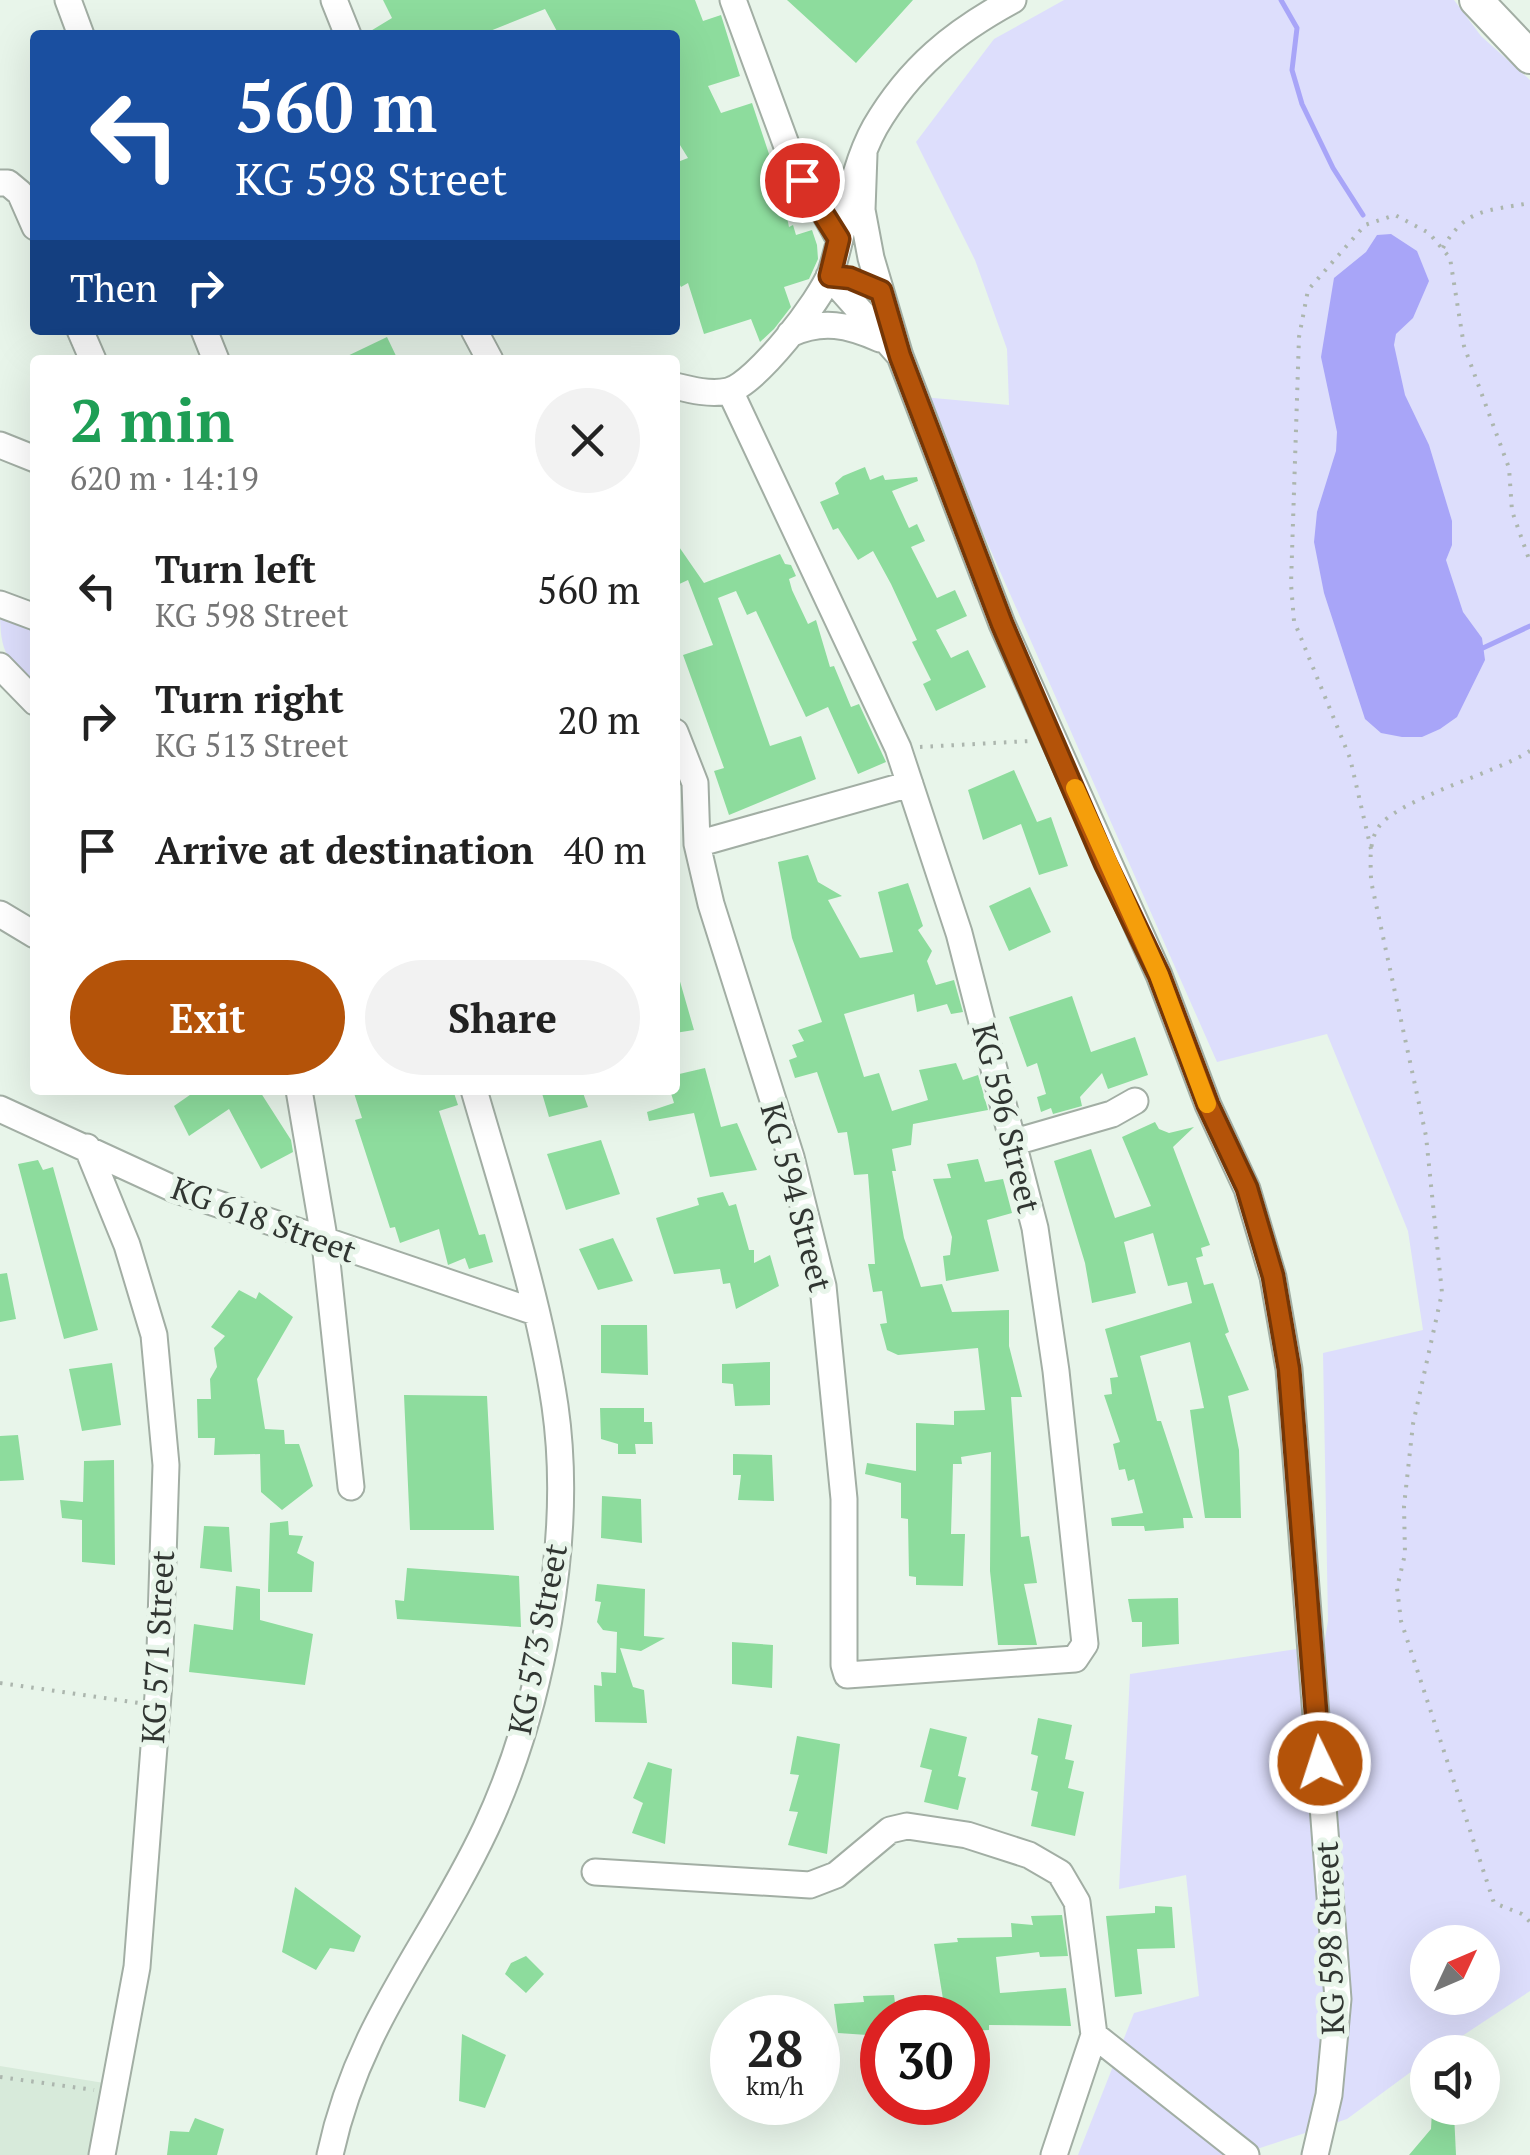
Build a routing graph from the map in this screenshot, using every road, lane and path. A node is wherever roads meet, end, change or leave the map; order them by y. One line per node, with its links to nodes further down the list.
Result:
1 (68, 0): 6 (street)
2 (334, 0): 7 (street)
3 (733, 0): 13 (street)
4 (1013, 0): 9 (street)
5 (1476, 0): 8 (main road)
6 (78, 30)
7 (346, 30)
8 (1530, 56)
9 (864, 154): 13 (street); 16 (street, KG 598 Street)
10 (0, 183): 12 (street)
11 (1530, 203): 14 (path)
12 (30, 216)
13 (839, 239): 15 (street)
14 (1443, 248): 23 (path); 34 (path)
15 (830, 276): 16 (street); 17 (street); 18 (street, KG 598 Street)
16 (881, 291): 18 (street, KG 598 Street)
17 (790, 334): 18 (street); 20 (street)
18 (892, 349): 28 (street, KG 598 Street)
19 (680, 387): 20 (street)
20 (730, 391): 30 (street, KG 596 Street)
21 (0, 445): 22 (street)
22 (30, 457)
23 (1530, 562)
24 (0, 604): 25 (street)
25 (30, 615)
26 (0, 666): 27 (street)
27 (30, 697)
28 (1054, 738): 30 (path); 58 (street, KG 598 Street)
29 (680, 744): 33 (street, KG 594 Street)
30 (898, 748): 32 (street, KG 596 Street)
31 (1530, 751): 34 (path)
32 (910, 784): 33 (street); 41 (street, KG 596 Street)
33 (697, 844): 46 (street, KG 594 Street)
34 (1370, 849): 50 (path)
35 (0, 914): 36 (street)
36 (30, 931)
37 (300, 1095): 43 (street)
38 (475, 1095): 44 (street, KG 573 Street)
39 (1134, 1101): 41 (street)
40 (0, 1109): 42 (street, KG 618 Street)
41 (1015, 1142): 46 (street, KG 596 Street)
42 (87, 1148): 43 (street, KG 618 Street); 48 (street, KG 571 Street)
43 (325, 1242): 44 (street, KG 618 Street); 45 (street)
44 (535, 1312): 55 (street, KG 573 Street)
45 (351, 1488)
46 (848, 1675)
47 (0, 1684): 48 (path)
48 (155, 1705): 53 (street, KG 571 Street)
49 (595, 1872): 51 (street)
50 (1530, 1922)
51 (1094, 2035): 56 (street); 57 (street)
52 (0, 2076): 53 (path)
53 (113, 2094): 54 (street, KG 571 Street)
54 (102, 2155)
55 (330, 2155)
56 (1054, 2155)
57 (1246, 2155)
58 (1315, 2155)

